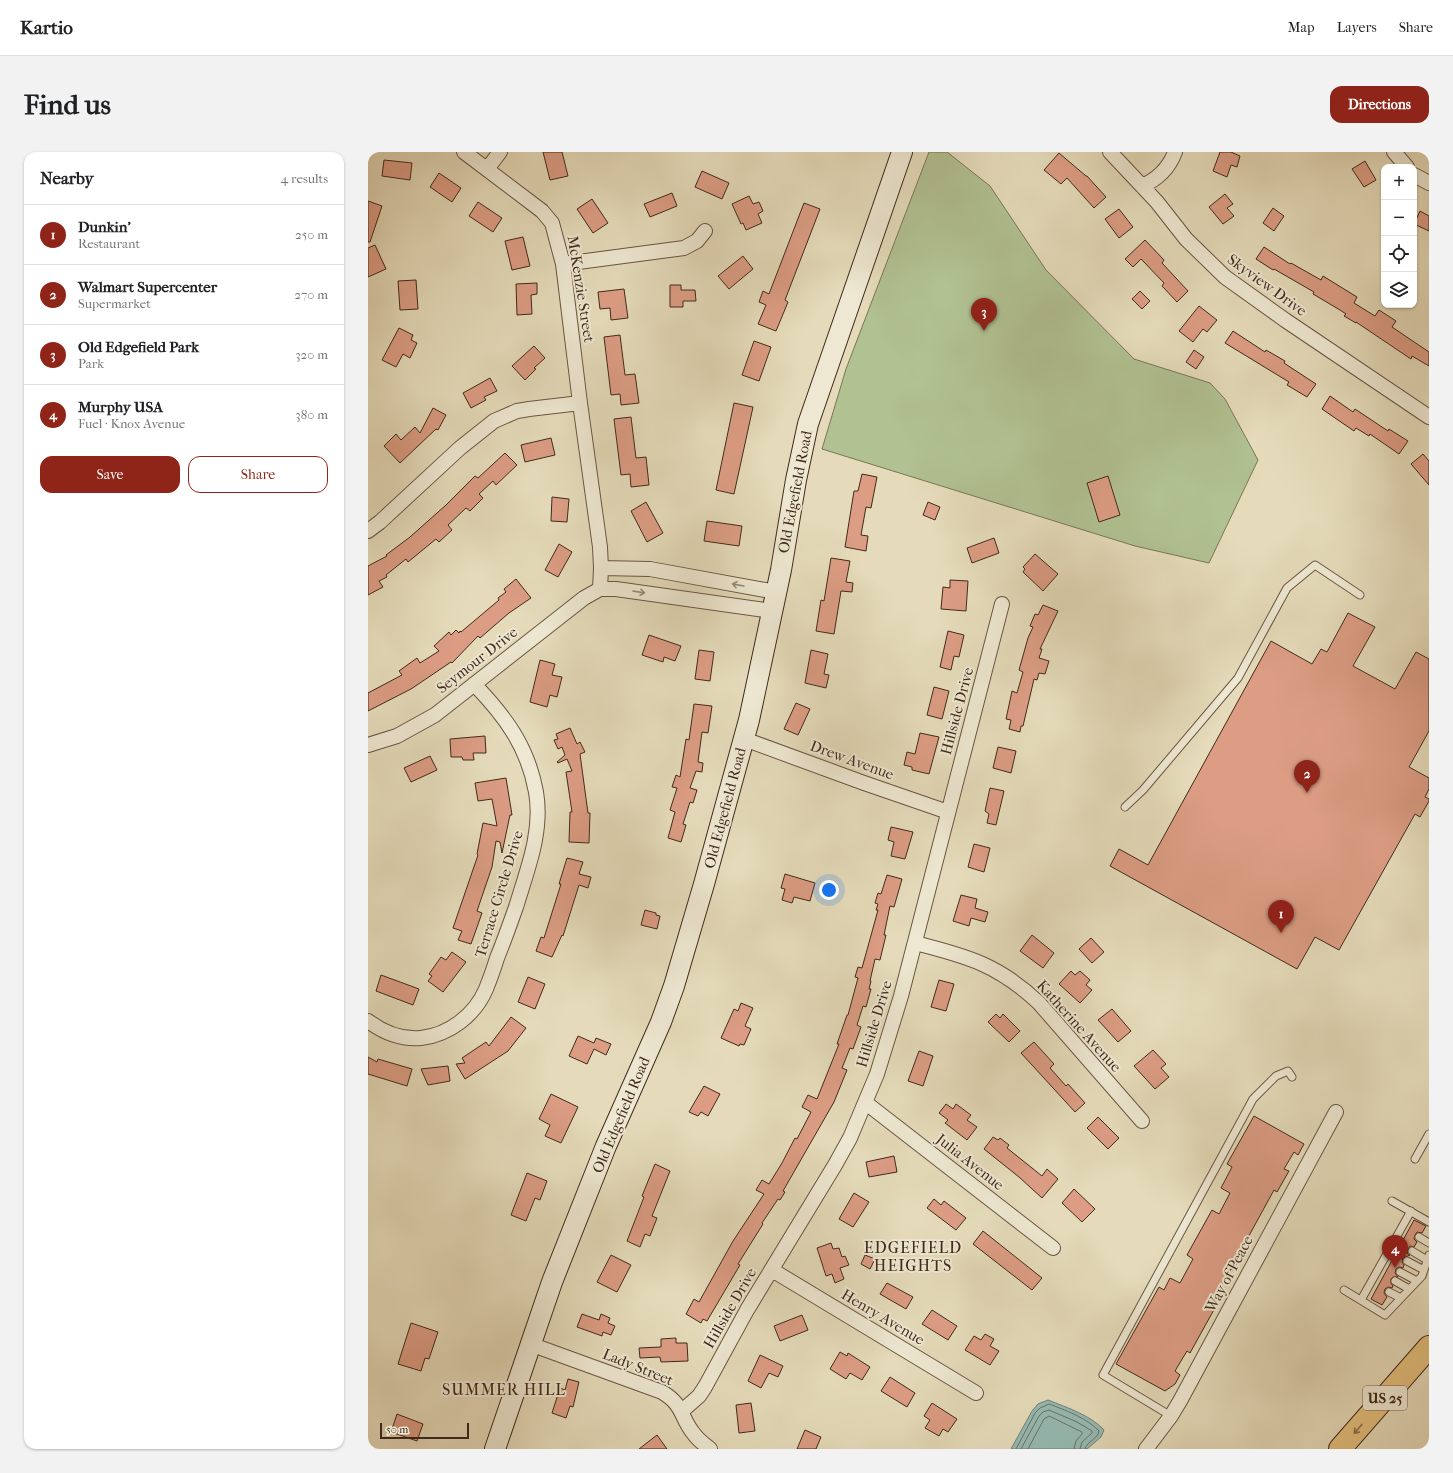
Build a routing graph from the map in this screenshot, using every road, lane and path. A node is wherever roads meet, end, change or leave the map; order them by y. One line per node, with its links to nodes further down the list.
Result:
1 (464, 152): 8 (street, McKenzie Street)
2 (500, 152): 8 (street)
3 (902, 152): 20 (street, Old Edgefield Road)
4 (1110, 152): 11 (street, Skyview Drive)
5 (1175, 152): 11 (street)
6 (1394, 152): 7 (street)
7 (1404, 164)
8 (487, 170): 13 (street, McKenzie Street)
9 (1417, 177): 10 (street)
10 (1429, 183)
11 (1142, 186): 15 (street, Skyview Drive)
12 (705, 231): 13 (street)
13 (564, 264): 14 (street, McKenzie Street)
14 (580, 403): 16 (street); 17 (street, McKenzie Street)
15 (1429, 417)
16 (368, 531)
17 (601, 568): 18 (street); 20 (street, one-way to 17)
18 (600, 589): 20 (street, one-way to 20); 22 (street, Seymour Drive)
19 (1360, 595): 25 (lane)
20 (774, 601): 23 (street, Old Edgefield Road)
21 (1002, 604): 26 (street, Hillside Drive)
22 (474, 684): 24 (street, Seymour Drive); 28 (street, Terrace Circle Drive)
23 (744, 739): 26 (street, Drew Avenue); 54 (street, Old Edgefield Road)
24 (368, 745)
25 (1125, 807)
26 (948, 812): 27 (street, Hillside Drive)
27 (915, 943): 30 (street, Hillside Drive); 32 (street, Katherine Avenue)
28 (368, 1021)
29 (1292, 1077): 59 (lane)
30 (866, 1103): 40 (street, Julia Avenue); 44 (street, Hillside Drive)
31 (1336, 1112): 59 (street, Way of Peace)
32 (1142, 1120)
33 (1429, 1134): 34 (lane)
34 (1415, 1159)
35 (1392, 1200): 36 (lane)
36 (1411, 1211): 37 (lane); 53 (lane)
37 (1429, 1222)
38 (1419, 1237): 39 (lane)
39 (1429, 1243)
40 (1053, 1248)
41 (1412, 1251): 42 (lane)
42 (1428, 1257): 45 (lane)
43 (1407, 1261): 45 (lane)
44 (772, 1270): 57 (street, Henry Avenue); 58 (street, Hillside Drive)
45 (1424, 1270): 48 (lane)
46 (1400, 1272): 48 (lane)
47 (1395, 1281): 49 (lane)
48 (1417, 1281): 49 (lane)
49 (1409, 1289): 52 (lane)
50 (1344, 1290): 53 (lane)
51 (1389, 1292): 52 (lane)
52 (1401, 1298): 53 (lane)
53 (1361, 1300)
54 (530, 1344): 58 (street, Lady Street); 60 (street, Old Edgefield Road)
55 (1429, 1347): 63 (main road, US 25, one-way to 63)
56 (1429, 1370): 64 (main road, US 25)
57 (976, 1393)
58 (682, 1411): 61 (street, Lady Street)
59 (1171, 1416): 62 (street, Way of Peace)
60 (495, 1449)
61 (710, 1449)
62 (1146, 1449)
63 (1340, 1449)
64 (1361, 1449)

